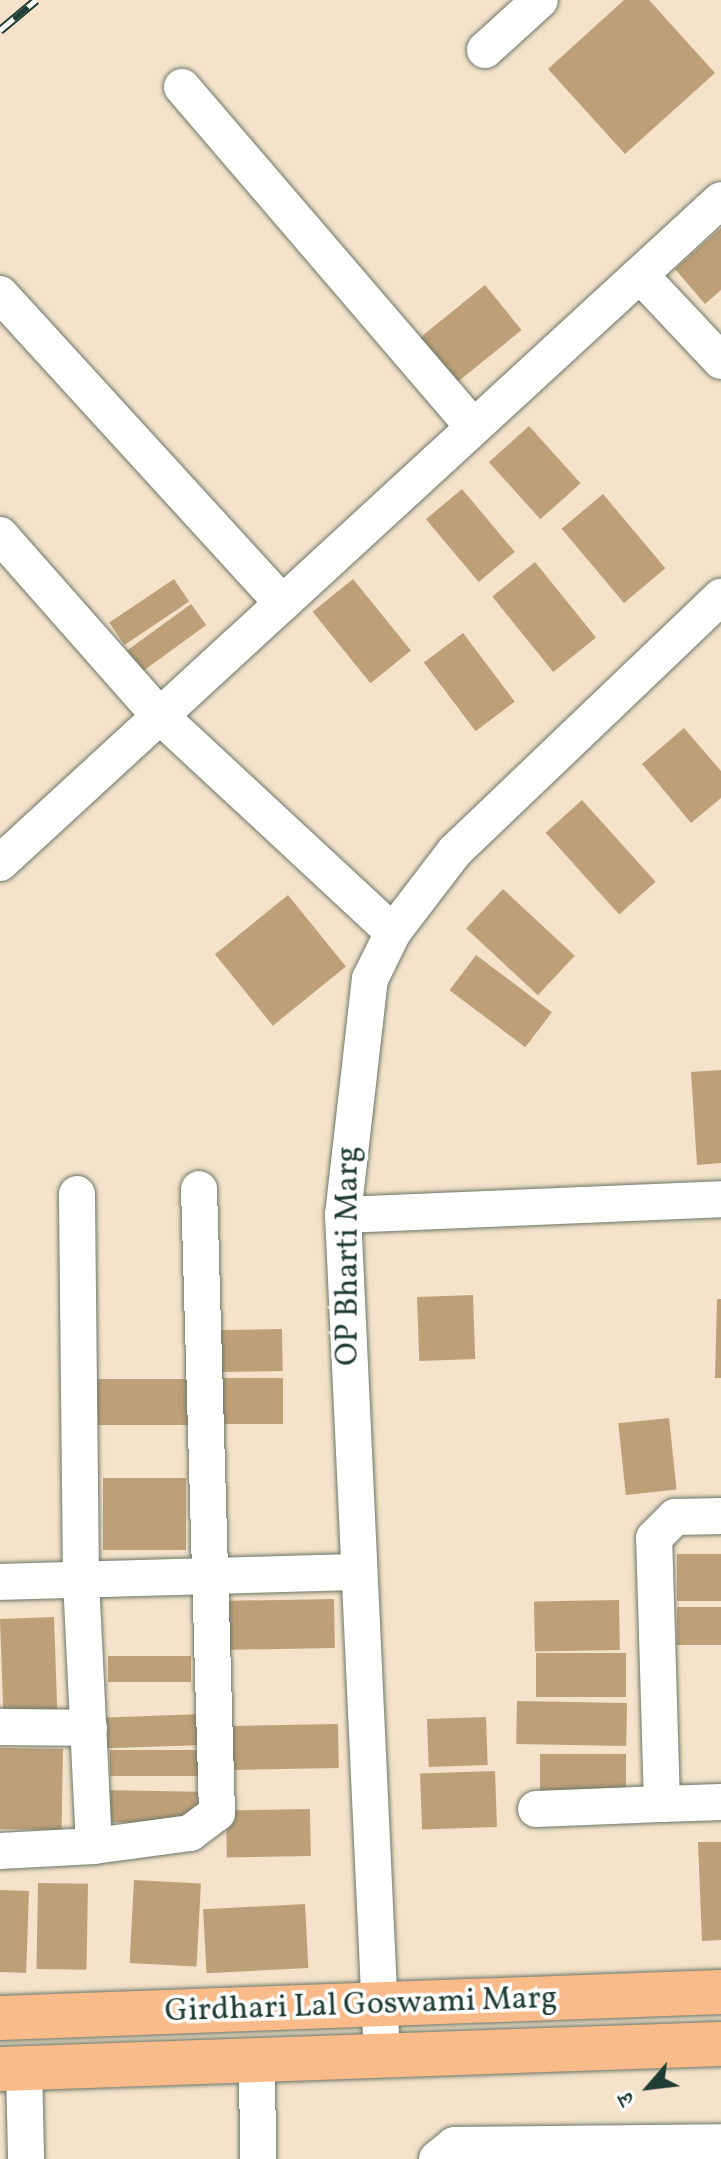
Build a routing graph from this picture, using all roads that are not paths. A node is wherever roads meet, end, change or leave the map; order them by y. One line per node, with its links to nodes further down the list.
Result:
1 (540, 0): 2 (street)
2 (485, 50)
3 (182, 87): 8 (street)
4 (721, 200): 5 (street)
5 (640, 275): 7 (street); 8 (street)
6 (0, 294): 10 (street)
7 (721, 361)
8 (472, 425): 10 (street)
9 (0, 535): 12 (street)
10 (281, 602): 12 (street)
11 (718, 607): 14 (street, OP Bharti Marg)
12 (158, 714): 13 (street); 14 (street)
13 (0, 863)
14 (393, 932): 18 (street, OP Bharti Marg)
15 (199, 1189): 21 (street)
16 (77, 1194): 22 (street)
17 (721, 1199): 18 (street)
18 (343, 1215): 20 (street, OP Bharti Marg)
19 (721, 1516): 27 (street)
20 (355, 1572): 21 (street); 32 (street, OP Bharti Marg)
21 (207, 1576): 22 (street); 29 (street)
22 (81, 1580): 23 (street); 25 (street)
23 (0, 1582)
24 (0, 1727): 25 (street)
25 (89, 1728): 29 (street)
26 (721, 1802): 27 (street)
27 (662, 1804): 28 (street)
28 (536, 1809)
29 (94, 1846): 30 (street)
30 (0, 1851)
31 (721, 1992): 32 (main road, Girdhari Lal Goswami Marg)
32 (380, 2006): 33 (main road, Girdhari Lal Goswami Marg); 35 (street, OP Bharti Marg)
33 (0, 2018)
34 (721, 2044): 35 (main road, Girdhari Lal Goswami Marg)
35 (382, 2057): 36 (main road, Girdhari Lal Goswami Marg)
36 (257, 2061): 37 (main road, Girdhari Lal Goswami Marg); 40 (street)
37 (12, 2069): 39 (street)
38 (721, 2142): 41 (street)
39 (26, 2159)
40 (258, 2159)
41 (437, 2159)

